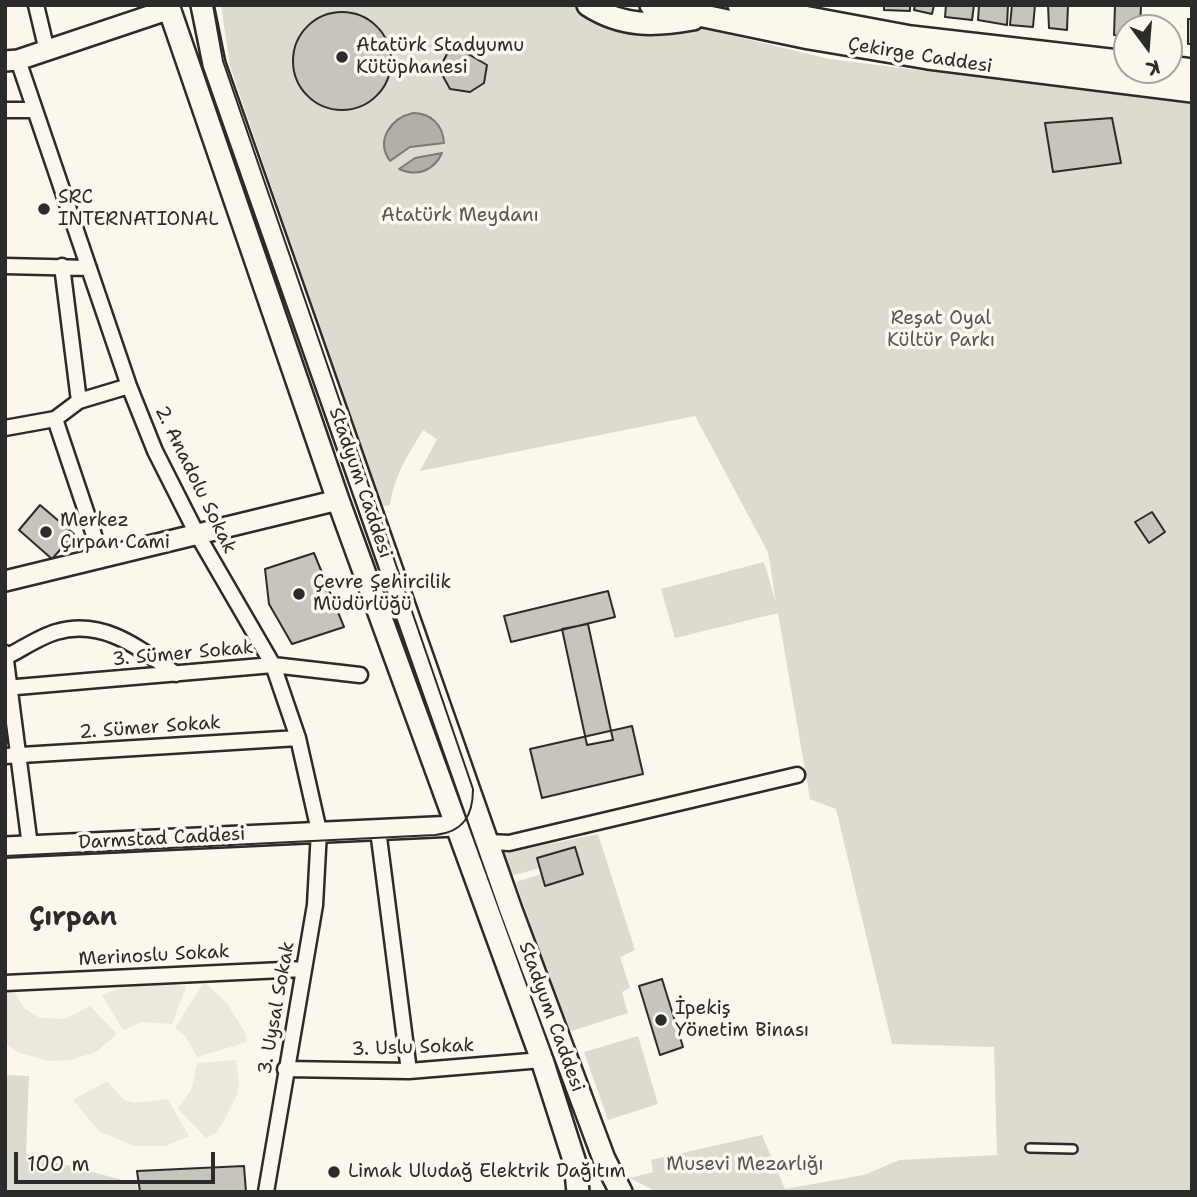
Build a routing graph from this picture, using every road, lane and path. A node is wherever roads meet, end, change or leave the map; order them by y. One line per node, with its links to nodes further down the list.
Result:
1 (36, 5): 8 (street)
2 (588, 5): 7 (main road)
3 (651, 5): 7 (main road, Çekirge Caddesi)
4 (739, 5): 9 (main road, Çekirge Caddesi)
5 (169, 7): 8 (main road); 21 (main road)
6 (204, 9): 36 (main road, Stadyum Caddesi)
7 (707, 16): 11 (main road, Çekirge Caddesi)
8 (47, 51): 10 (main road)
9 (1113, 60)
10 (12, 61): 13 (street, 2. Anadolu Sokak)
11 (1192, 91)
12 (5, 110): 13 (street)
13 (35, 110): 16 (street, 2. Anadolu Sokak)
14 (5, 266): 15 (street)
15 (61, 266): 16 (street); 18 (street)
16 (89, 268): 17 (street, 2. Anadolu Sokak)
17 (130, 386): 18 (street); 22 (street, 2. Anadolu Sokak)
18 (79, 401): 19 (street)
19 (55, 419): 20 (street); 23 (street)
20 (5, 428)
21 (338, 500): 22 (main road); 33 (main road)
22 (197, 534): 23 (main road); 26 (street, 2. Anadolu Sokak)
23 (102, 559): 24 (main road)
24 (5, 581)
25 (6, 655): 27 (street); 29 (street)
26 (273, 665): 27 (street, 3. Sümer Sokak); 28 (street, 3. Sümer Sokak); 30 (street, 2. Anadolu Sokak)
27 (176, 674): 29 (street, 3. Sümer Sokak)
28 (360, 676)
29 (8, 688): 31 (street)
30 (298, 738): 31 (street, 2. Sümer Sokak); 35 (street, 2. Anadolu Sokak)
31 (13, 755): 37 (street)
32 (797, 775): 36 (street)
33 (455, 826): 34 (main road, Darmstad Caddesi); 41 (main road)
34 (378, 830): 35 (main road, Darmstad Caddesi); 43 (street)
35 (319, 831): 37 (main road, Darmstad Caddesi); 39 (street, 3. Uysal Sokak)
36 (489, 842): 48 (main road, Stadyum Caddesi)
37 (30, 846): 38 (main road, Darmstad Caddesi)
38 (5, 848)
39 (304, 969): 40 (street, Merinoslu Sokak); 42 (street, 3. Uysal Sokak)
40 (5, 982)
41 (542, 1060): 43 (street, 3. Uslu Sokak); 47 (main road)
42 (285, 1069): 43 (street, 3. Uslu Sokak); 46 (street, 3. Uysal Sokak)
43 (409, 1071)
44 (1030, 1147): 45 (lane)
45 (1073, 1149)
46 (266, 1192)
47 (578, 1192)
48 (621, 1192)

